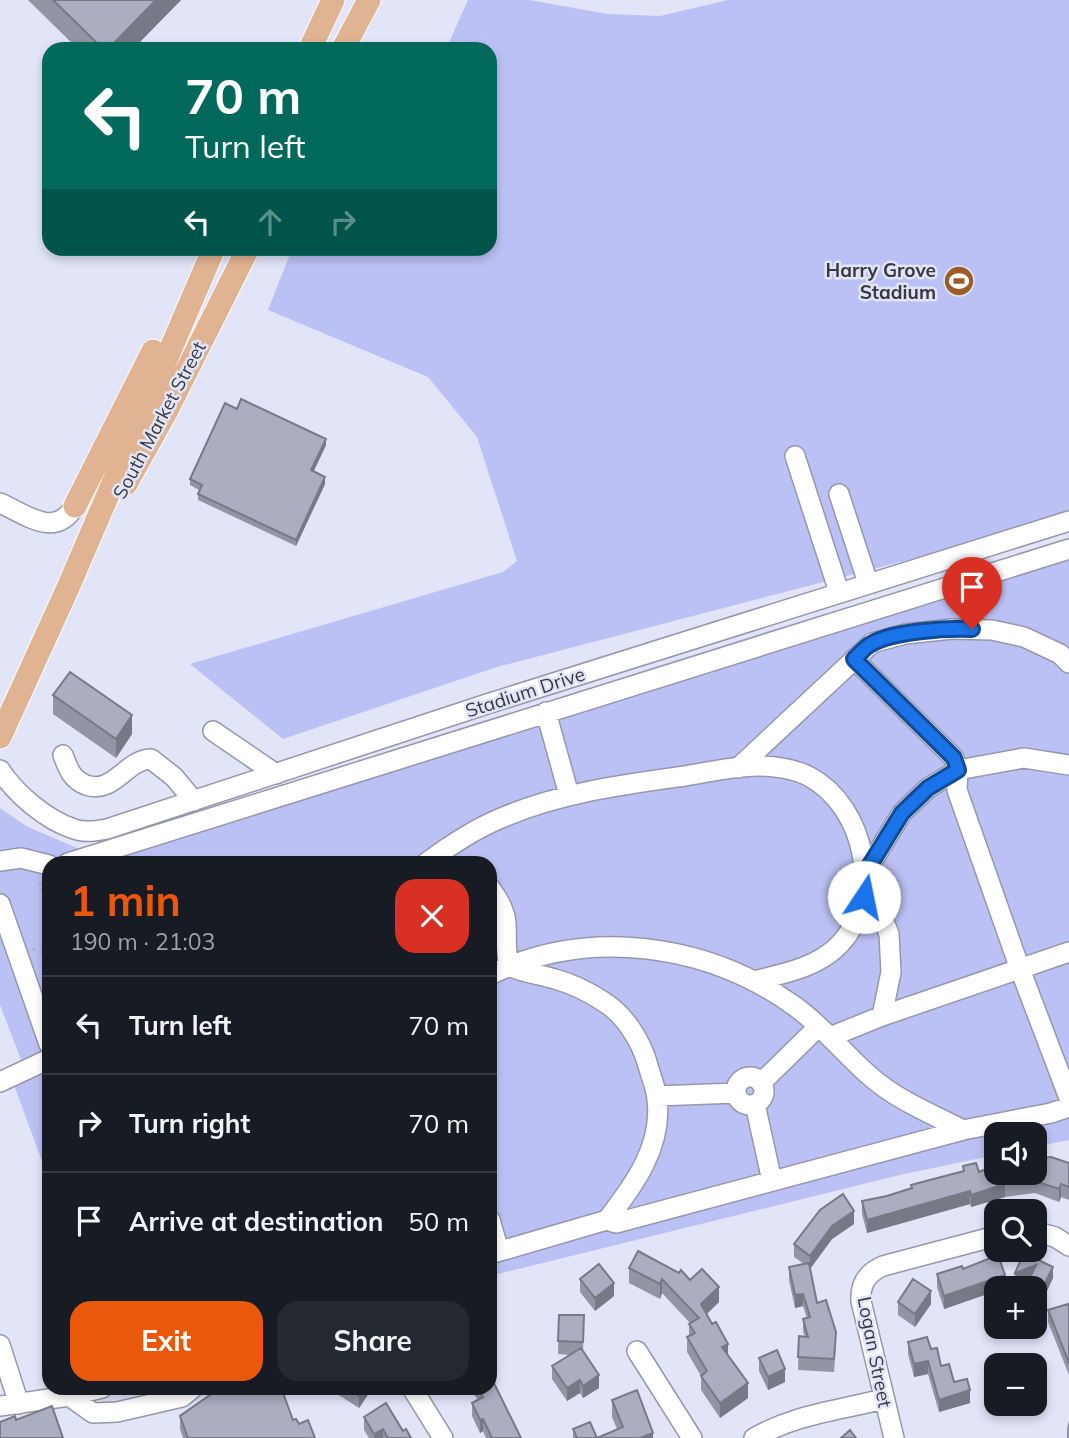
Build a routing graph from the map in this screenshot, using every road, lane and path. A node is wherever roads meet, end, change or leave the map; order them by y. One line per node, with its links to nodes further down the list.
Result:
1 (333, 0): 3 (main road)
2 (369, 0): 4 (main road)
3 (313, 42)
4 (347, 42)
5 (210, 256): 7 (main road, South Market Street)
6 (244, 256): 15 (main road, South Market Street)
7 (198, 281): 11 (main road); 15 (main road, South Market Street)
8 (795, 456): 16 (street)
9 (839, 494): 14 (street)
10 (0, 503): 11 (street)
11 (75, 506)
12 (1069, 521): 14 (street, Stadium Drive)
13 (1069, 549): 17 (street)
14 (867, 583): 16 (street, Stadium Drive)
15 (67, 590): 23 (main road, South Market Street)
16 (839, 592): 29 (street, Stadium Drive)
17 (866, 614): 18 (street); 21 (street)
18 (872, 643): 19 (street); 20 (street)
19 (854, 659): 26 (street); 28 (street)
20 (1069, 663)
21 (546, 712): 30 (street); 32 (street)
22 (213, 732): 29 (street)
23 (0, 737)
24 (62, 755): 31 (street)
25 (1069, 765): 28 (street)
26 (738, 768): 30 (street); 36 (street)
27 (0, 770): 31 (street, Stadium Drive)
28 (958, 770): 36 (street); 41 (street)
29 (276, 774): 31 (street, Stadium Drive)
30 (569, 795): 33 (street)
31 (194, 801)
32 (90, 856)
33 (436, 856)
34 (0, 861): 35 (street)
35 (42, 863)
36 (865, 873): 43 (street); 44 (street)
37 (497, 900): 40 (street)
38 (0, 904): 45 (street)
39 (1069, 952): 41 (street)
40 (509, 965): 42 (street); 43 (street); 51 (street)
41 (1020, 969): 44 (street); 52 (street)
42 (497, 971)
43 (754, 981): 46 (street)
44 (882, 1016): 46 (street)
45 (42, 1024)
46 (824, 1032): 49 (street); 55 (street)
47 (42, 1062): 48 (street)
48 (0, 1082)
49 (761, 1083): 50 (street); 53 (street)
50 (736, 1093): 51 (street); 53 (street)
51 (657, 1096): 57 (street)
52 (1069, 1098)
53 (755, 1104): 56 (street)
54 (1069, 1107): 55 (street)
55 (963, 1130): 56 (street)
56 (772, 1181): 57 (street)
57 (607, 1220): 61 (street)
58 (1047, 1235): 60 (street)
59 (984, 1239): 68 (street, Logan Street)
60 (1069, 1246)
61 (497, 1250)
62 (0, 1345): 69 (street)
63 (637, 1351): 71 (street)
64 (73, 1395): 67 (street)
65 (184, 1395): 67 (street)
66 (416, 1395): 70 (street)
67 (69, 1396): 69 (street)
68 (883, 1399): 72 (street); 73 (street, Logan Street)
69 (9, 1405)
70 (443, 1438)
71 (692, 1438)
72 (754, 1438)
73 (894, 1438)

